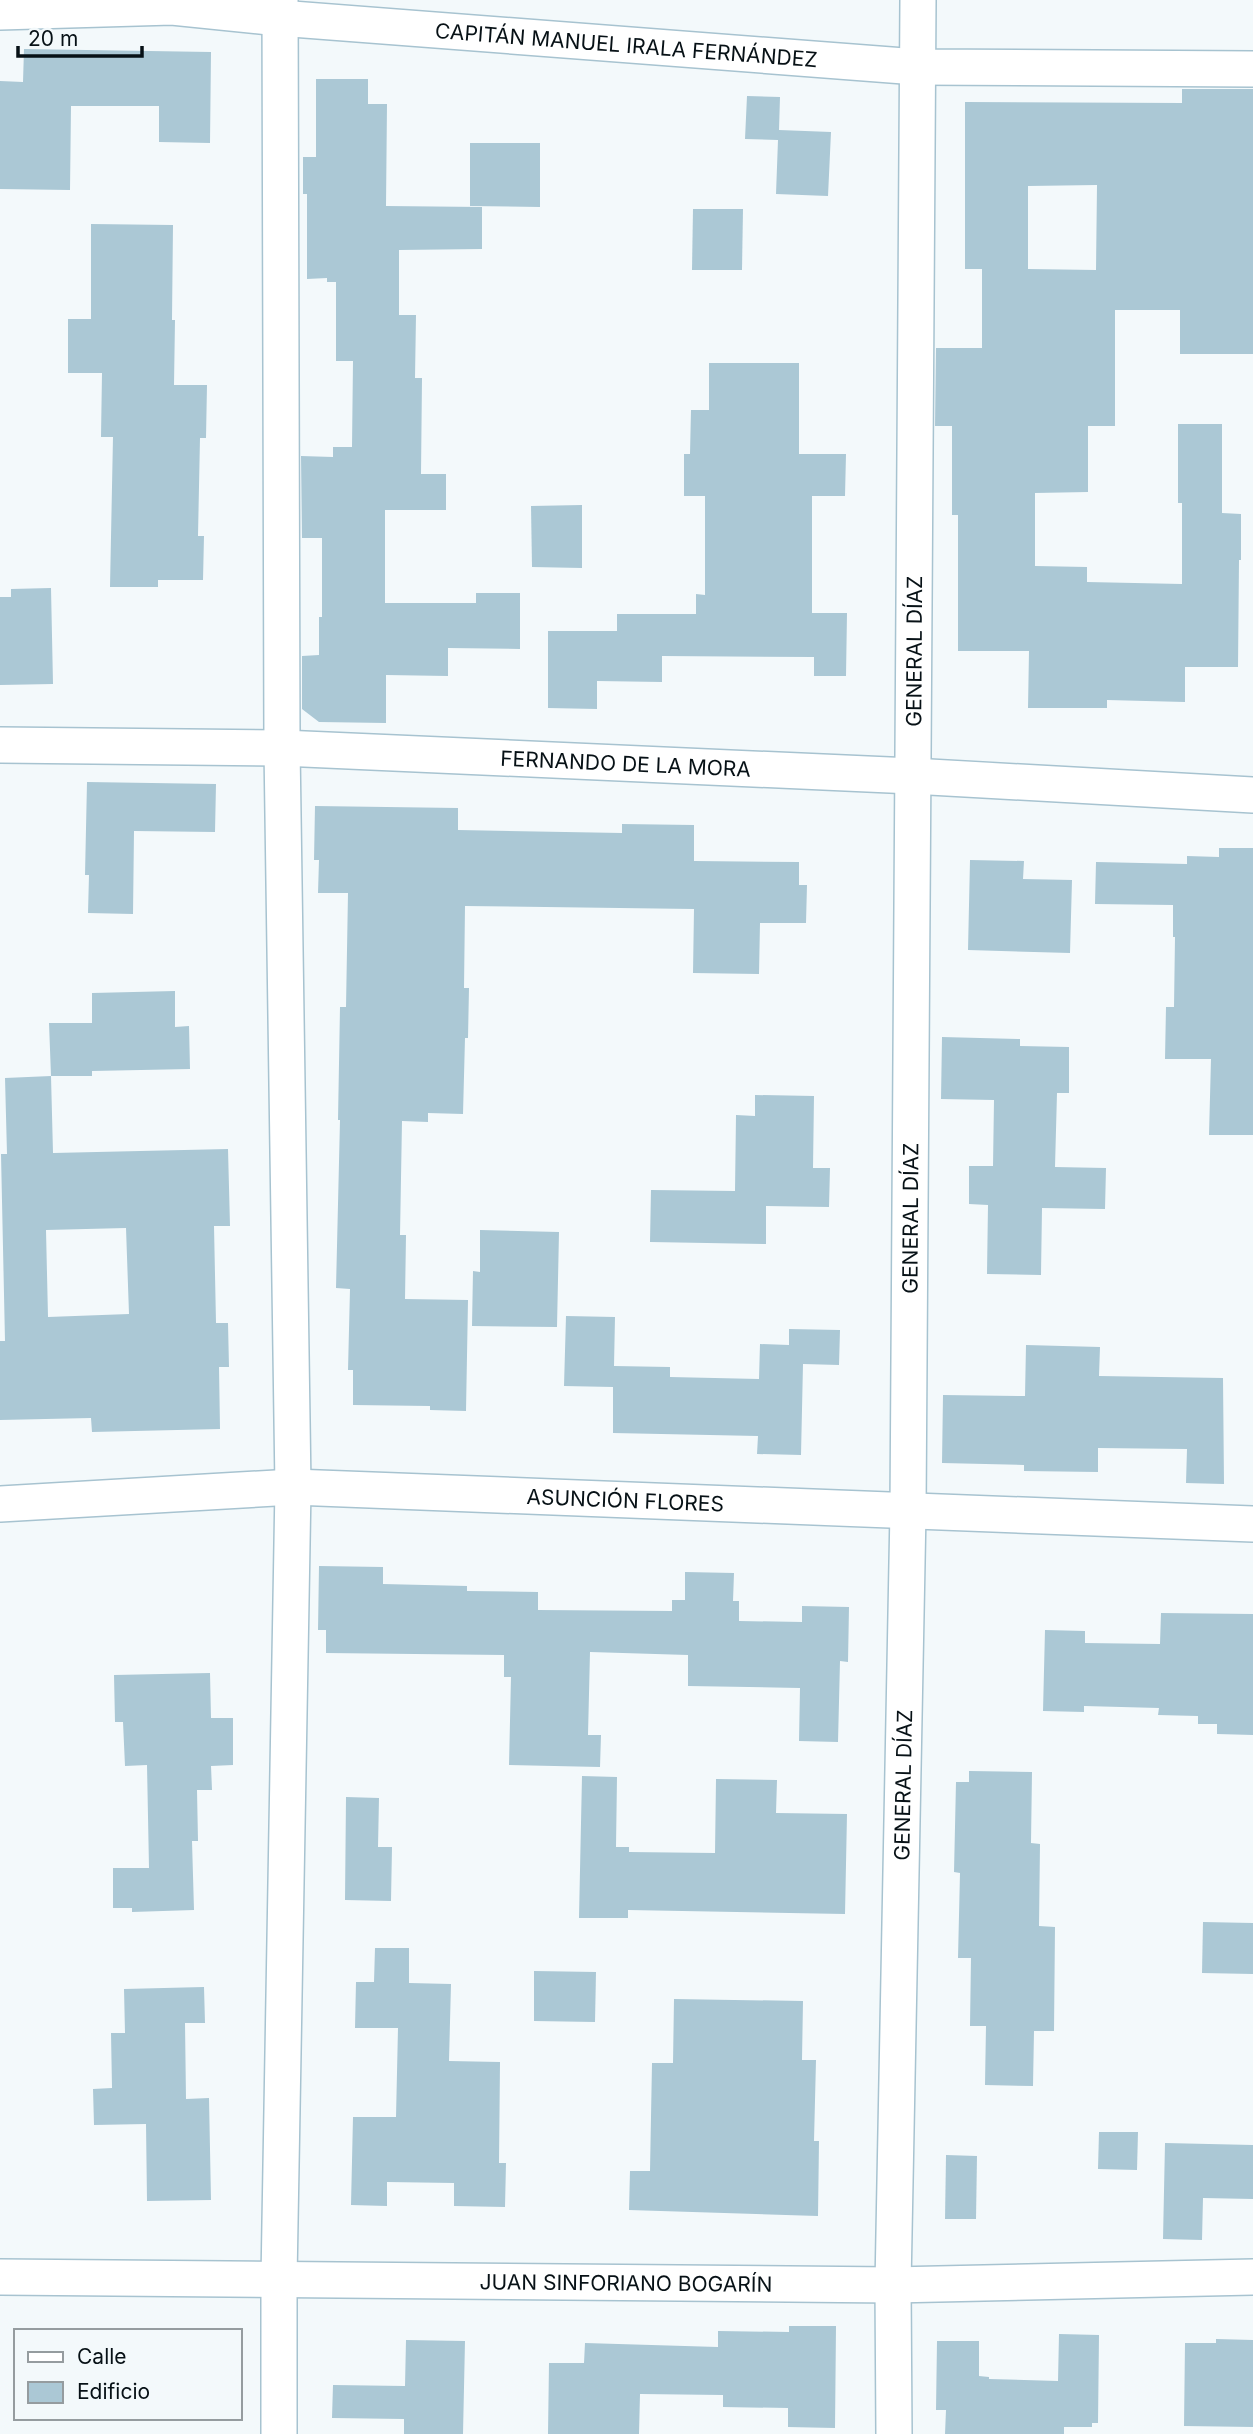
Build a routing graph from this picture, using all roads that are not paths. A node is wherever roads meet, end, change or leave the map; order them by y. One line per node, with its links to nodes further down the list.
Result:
1 (918, 0): 4 (street, GENERAL DÍAZ)
2 (279, 9): 3 (street, CAPITÁN MANUEL IRALA FERNÁNDEZ); 4 (street, CAPITÁN MANUEL IRALA FERNÁNDEZ); 7 (street)
3 (0, 12)
4 (917, 67): 5 (street, CAPITÁN MANUEL IRALA FERNÁNDEZ); 8 (street, GENERAL DÍAZ)
5 (1253, 69)
6 (0, 745): 7 (street, FERNANDO DE LA MORA)
7 (282, 748): 8 (street, FERNANDO DE LA MORA); 10 (street)
8 (912, 776): 9 (street, FERNANDO DE LA MORA); 12 (street, GENERAL DÍAZ)
9 (1253, 795)
10 (293, 1487): 11 (street, ASUNCIÓN FLORES); 12 (street, ASUNCIÓN FLORES); 16 (street)
11 (0, 1504)
12 (908, 1511): 13 (street, ASUNCIÓN FLORES); 17 (street, GENERAL DÍAZ)
13 (1253, 1524)
14 (0, 2277): 16 (street, JUAN SINFORIANO BOGARÍN)
15 (1253, 2277): 17 (street, JUAN SINFORIANO BOGARÍN)
16 (279, 2279): 17 (street, JUAN SINFORIANO BOGARÍN); 18 (street)
17 (893, 2285): 19 (street, GENERAL DÍAZ)
18 (279, 2434)
19 (894, 2434)

